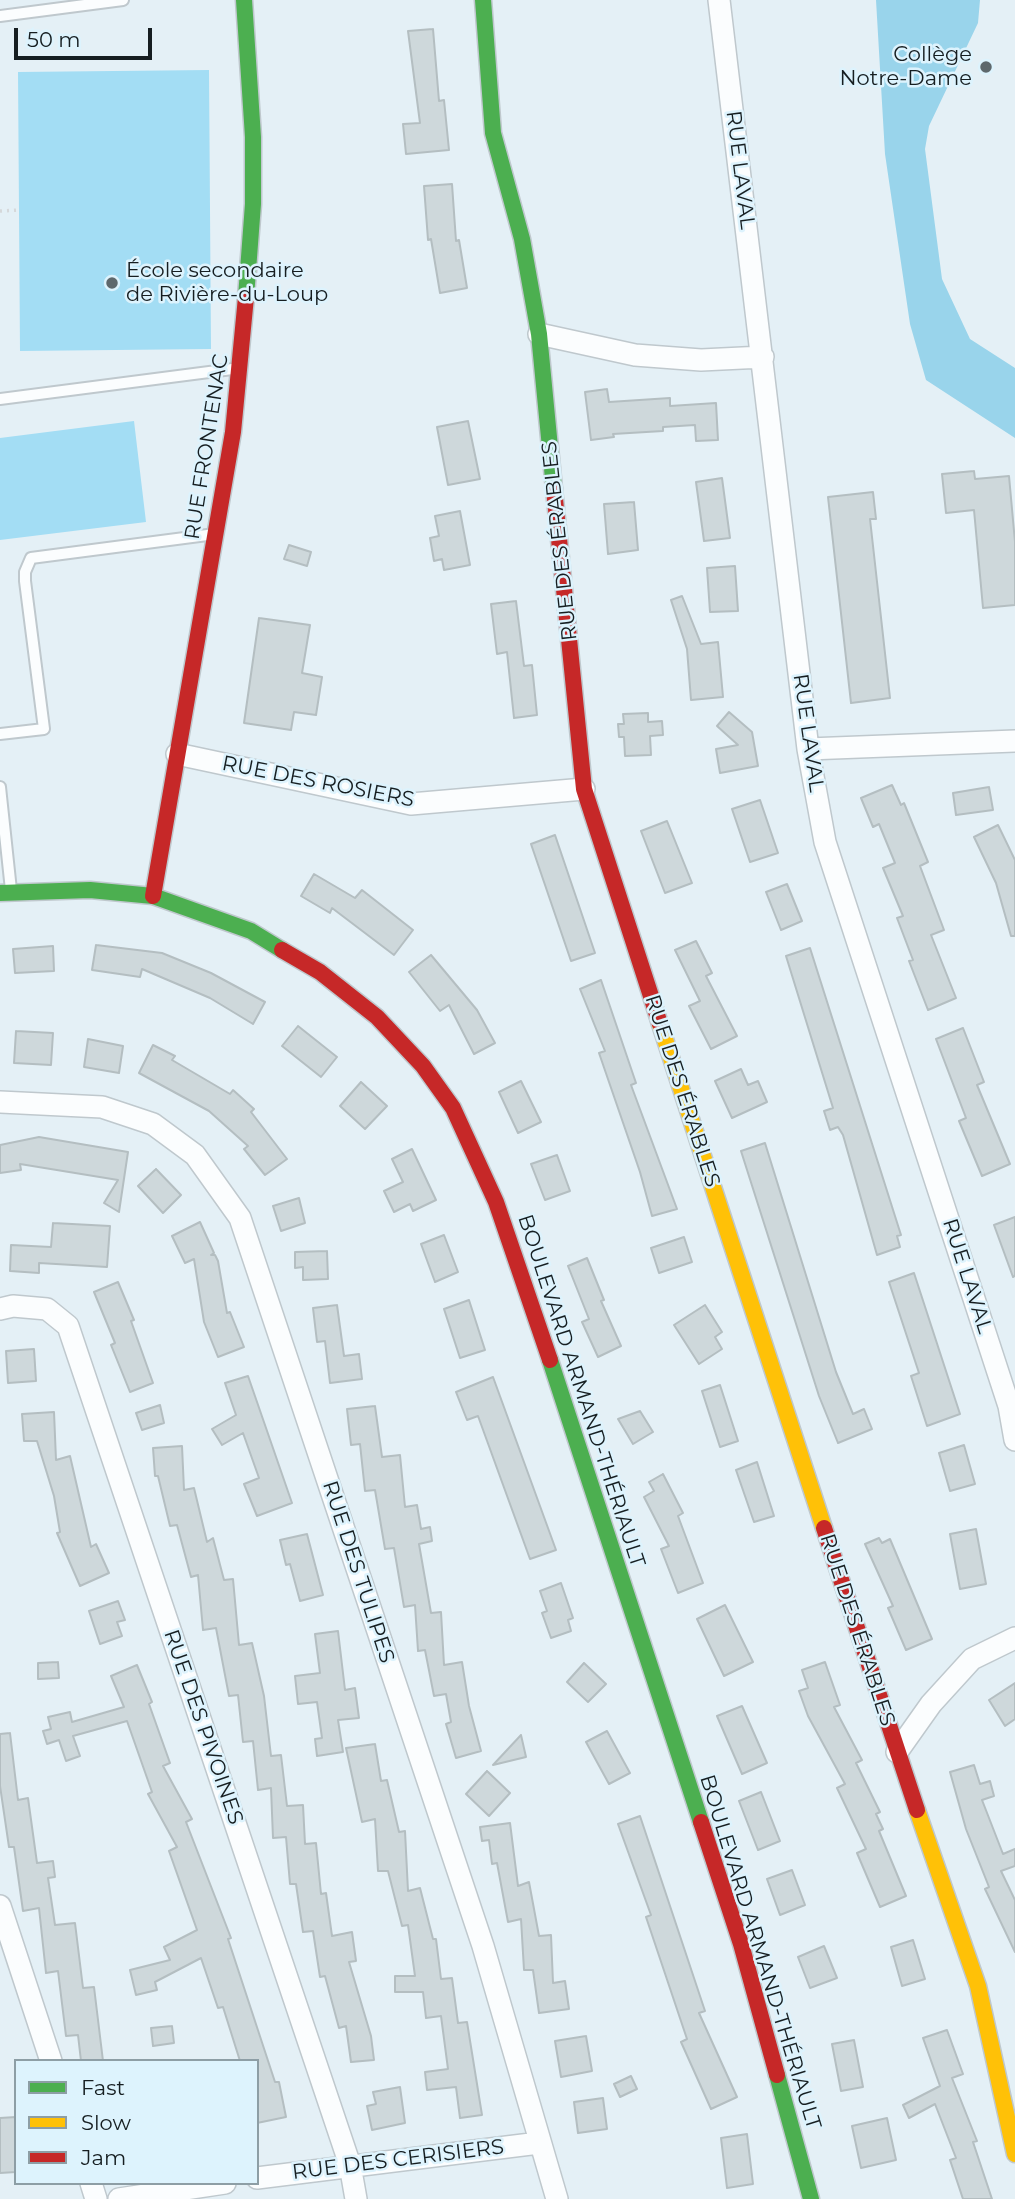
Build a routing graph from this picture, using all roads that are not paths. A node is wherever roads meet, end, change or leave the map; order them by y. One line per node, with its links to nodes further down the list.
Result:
1 (123, 0): 5 (lane)
2 (244, 0): 8 (street, RUE FRONTENAC)
3 (483, 0): 6 (street, RUE DES ÉRABLES)
4 (719, 0): 7 (street, RUE LAVAL)
5 (0, 16)
6 (539, 334): 7 (street); 16 (street, RUE DES ÉRABLES)
7 (763, 356): 13 (street, RUE LAVAL)
8 (241, 368): 9 (lane); 10 (street, RUE FRONTENAC)
9 (0, 399)
10 (215, 534): 11 (lane); 14 (street, RUE FRONTENAC)
11 (0, 734)
12 (1015, 741): 13 (street)
13 (808, 748): 21 (street, RUE LAVAL)
14 (177, 754): 16 (street, RUE DES ROSIERS); 18 (street, RUE FRONTENAC)
15 (0, 787): 17 (lane)
16 (584, 789): 23 (street, RUE DES ÉRABLES)
17 (5, 893): 18 (street, BOULEVARD ARMAND-THÉRIAULT)
18 (153, 897): 34 (street, BOULEVARD ARMAND-THÉRIAULT)
19 (0, 1102): 26 (street, RUE DES TULIPES)
20 (0, 1309): 28 (street, RUE DES PIVOINES)
21 (1015, 1440)
22 (1015, 1638): 23 (street)
23 (897, 1752): 27 (street, RUE DES ÉRABLES)
24 (0, 1906): 25 (street)
25 (50, 2059)
26 (539, 2143): 28 (street, RUE DES CERISIERS); 33 (street, RUE DES TULIPES)
27 (1015, 2154)
28 (350, 2165): 29 (street, RUE DES CERISIERS); 32 (street, RUE DES PIVOINES)
29 (259, 2179)
30 (212, 2185): 31 (street)
31 (119, 2199)
32 (356, 2199)
33 (557, 2199)
34 (811, 2199)

